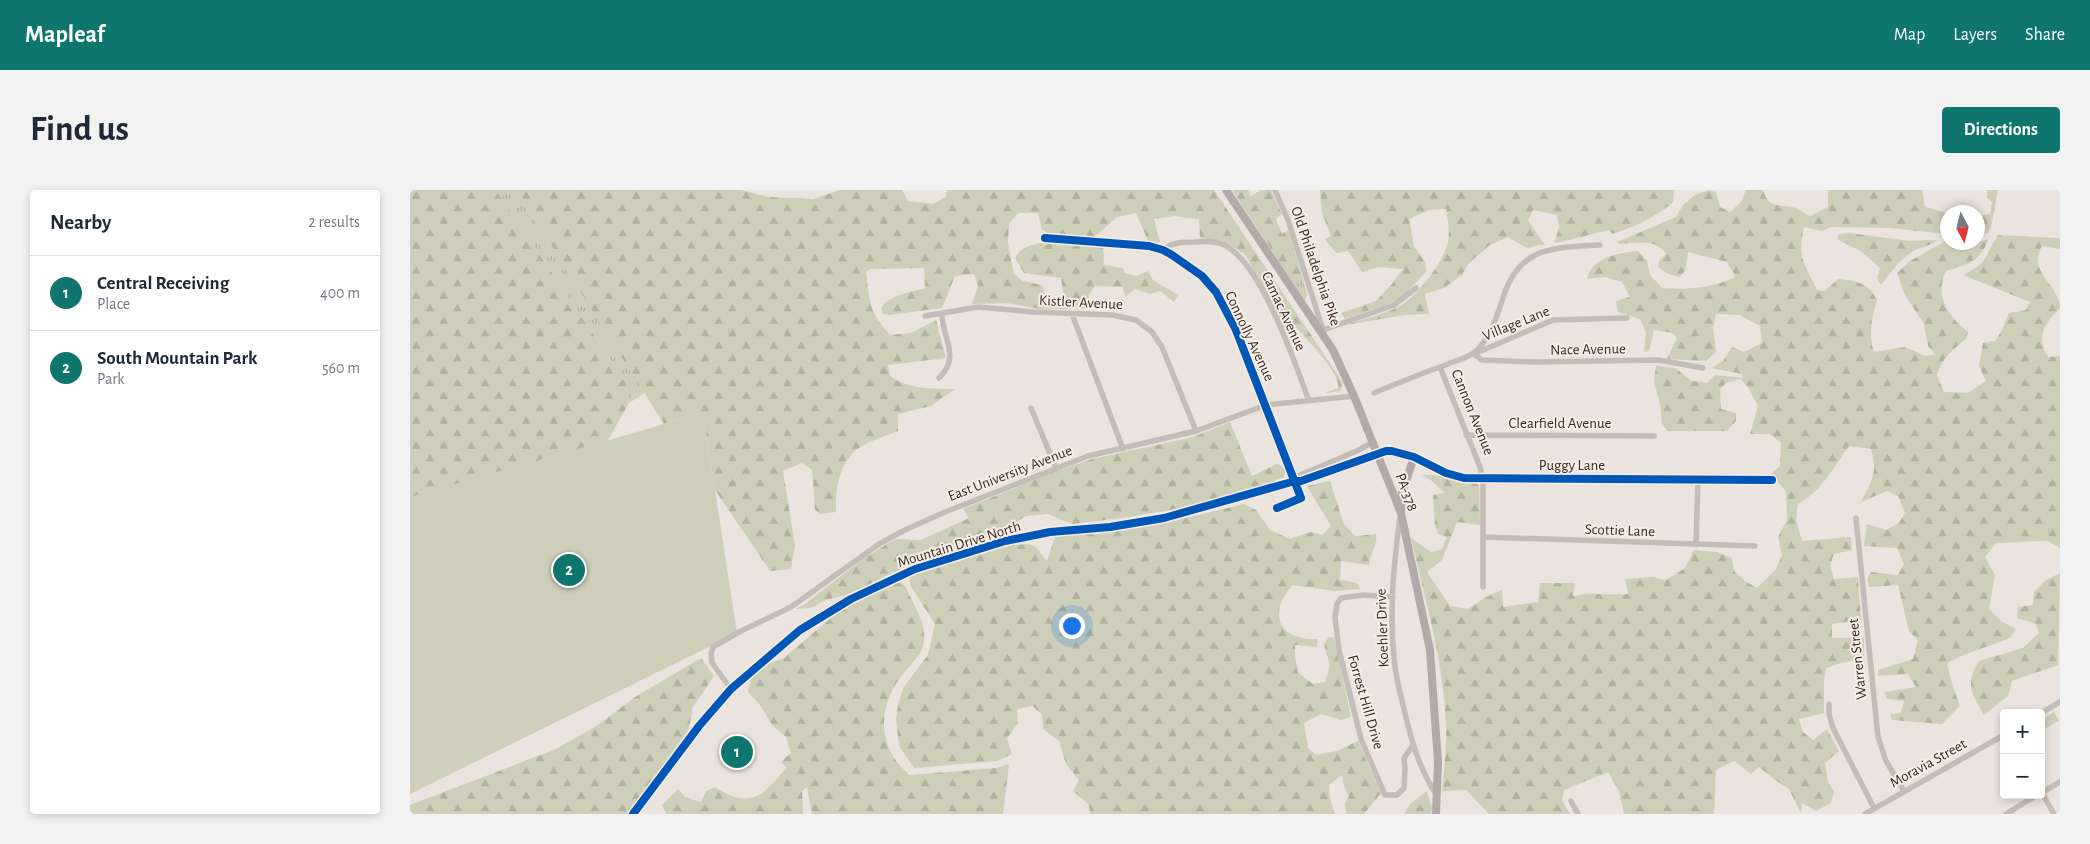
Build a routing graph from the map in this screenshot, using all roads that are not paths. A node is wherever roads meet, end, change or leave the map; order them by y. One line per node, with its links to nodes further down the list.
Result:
1 (1226, 190): 12 (main road, PA-378)
2 (1275, 190): 11 (street, Old Philadelphia Pike)
3 (1045, 238): 5 (street, Connolly Avenue)
4 (1600, 245): 13 (street)
5 (1163, 250): 19 (street, Camac Avenue); 20 (street, Connolly Avenue)
6 (1416, 288): 11 (street)
7 (942, 314): 8 (street, Kistler Avenue); 9 (street, Kistler Avenue); 16 (street)
8 (1072, 314): 22 (street, Kistler Avenue); 26 (street)
9 (926, 316)
10 (1627, 318): 13 (street, Village Lane)
11 (1323, 330): 12 (street, Old Philadelphia Pike)
12 (1333, 350): 18 (main road, PA-378)
13 (1474, 354): 14 (street, Village Lane); 15 (street, Nace Avenue)
14 (1440, 367): 17 (street, Village Lane); 23 (street, Cannon Avenue)
15 (1704, 368)
16 (939, 378)
17 (1374, 393)
18 (1354, 396): 19 (street, East University Avenue); 25 (main road, PA-378)
19 (1309, 401): 20 (street, East University Avenue)
20 (1266, 406): 22 (street, East University Avenue); 33 (street, Connolly Avenue)
21 (1031, 408): 29 (street)
22 (1196, 432): 26 (street, East University Avenue)
23 (1466, 435): 24 (street, Clearfield Avenue); 30 (street, Cannon Avenue)
24 (1654, 436)
25 (1373, 442): 27 (main road, PA-378); 33 (street)
26 (1123, 449): 29 (street, East University Avenue)
27 (1378, 454): 28 (street, Puggy Lane); 33 (street, Mountain Drive North); 35 (main road, PA-378)
28 (1414, 457): 30 (street, Puggy Lane); 35 (main road)
29 (1056, 468): 42 (street, East University Avenue)
30 (1483, 478): 31 (street, Puggy Lane); 37 (street, Cannon Avenue)
31 (1698, 479): 32 (street, Puggy Lane); 38 (street)
32 (1772, 480)
33 (1295, 481): 34 (street, Connolly Avenue); 42 (street, Mountain Drive North)
34 (1277, 508)
35 (1401, 513): 41 (street, Koehler Drive); 51 (main road, PA-378)
36 (1856, 518): 49 (street, Warren Street)
37 (1484, 537): 38 (street, Scottie Lane); 40 (street, Cannon Avenue)
38 (1696, 544): 39 (street, Scottie Lane)
39 (1755, 546)
40 (1483, 588)
41 (1393, 597): 47 (street, Koehler Drive); 47 (street, Forrest Hill Drive)
42 (730, 689): 56 (street, Mountain Drive North)
43 (2060, 702): 45 (street)
44 (1829, 704): 55 (street)
45 (2045, 711)
46 (2000, 737): 49 (street, Moravia Street)
47 (1412, 745): 51 (street, Koehler Drive)
48 (2060, 782): 50 (street)
49 (1904, 791): 55 (street, Moravia Street)
50 (2045, 791)
51 (1436, 794): 57 (main road, PA-378)
52 (2045, 798): 60 (street)
53 (2031, 799): 59 (street)
54 (1571, 802): 58 (street)
55 (1869, 812)
56 (633, 814)
57 (1436, 814)
58 (1578, 814)
59 (2006, 814)
60 (2054, 814)

